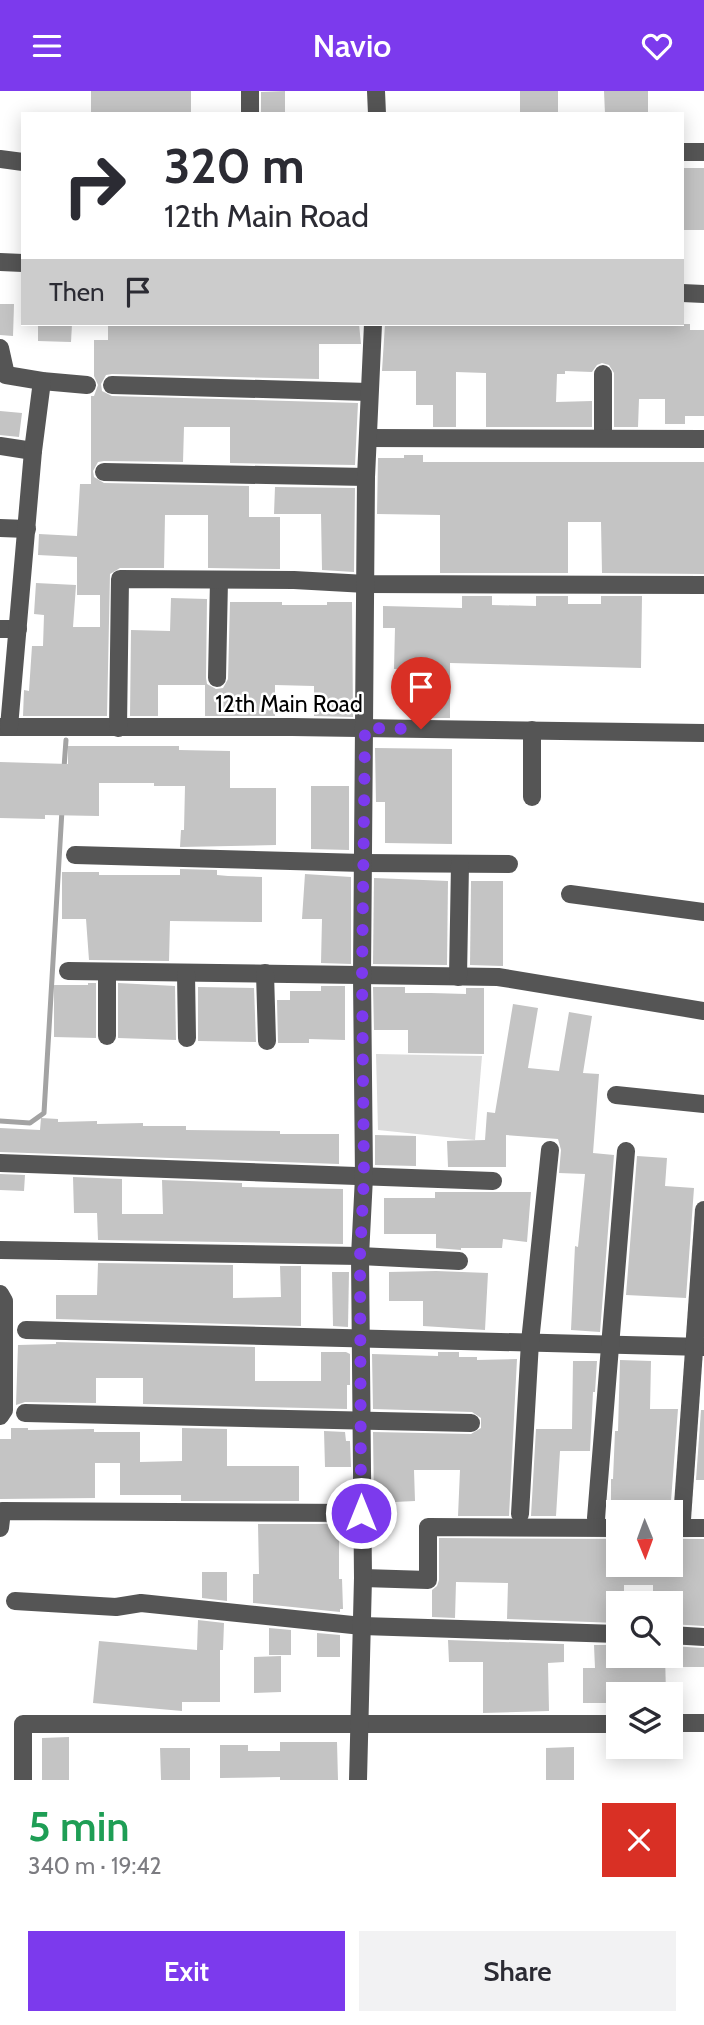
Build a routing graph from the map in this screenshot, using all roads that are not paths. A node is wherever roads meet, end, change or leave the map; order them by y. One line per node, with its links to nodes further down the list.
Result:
1 (250, 91): 3 (street)
2 (376, 91): 4 (street)
3 (250, 112)
4 (376, 112)
5 (684, 152): 6 (street)
6 (704, 152)
7 (0, 159): 8 (street)
8 (21, 162)
9 (0, 262): 10 (street)
10 (21, 263)
11 (684, 293): 12 (street)
12 (704, 294)
13 (373, 326): 19 (street)
14 (0, 348): 16 (street)
15 (603, 374): 21 (street)
16 (42, 381): 17 (street); 24 (street)
17 (87, 385)
18 (112, 385): 19 (street)
19 (369, 392): 20 (street)
20 (368, 438): 21 (street); 26 (street)
21 (603, 438): 22 (street)
22 (704, 439)
23 (0, 446): 24 (street)
24 (33, 451): 28 (street)
25 (104, 472): 26 (street)
26 (366, 477): 30 (street)
27 (0, 528): 28 (street)
28 (27, 529): 32 (street)
29 (219, 580): 30 (street); 33 (street); 35 (street)
30 (366, 584): 31 (street); 36 (street)
31 (704, 585)
32 (9, 629): 34 (street)
33 (217, 678)
34 (5, 727): 35 (street, 12th Main Road)
35 (118, 728): 36 (street, 12th Main Road)
36 (365, 728): 37 (street, 12th Main Road); 41 (street)
37 (532, 730): 38 (street, 12th Main Road); 39 (street)
38 (704, 733)
39 (532, 797)
40 (75, 855): 41 (street)
41 (363, 863): 42 (street); 50 (street)
42 (460, 864): 43 (street); 51 (street)
43 (509, 864)
44 (570, 894): 45 (street)
45 (704, 912)
46 (68, 971): 47 (street)
47 (107, 971): 48 (street); 53 (street)
48 (186, 973): 49 (street); 54 (street)
49 (265, 973): 50 (street); 55 (street)
50 (362, 976): 51 (street); 61 (street)
51 (458, 977): 52 (street)
52 (704, 1011)
53 (107, 1036)
54 (187, 1038)
55 (267, 1041)
56 (616, 1095): 57 (street)
57 (704, 1104)
58 (550, 1150): 70 (street)
59 (626, 1151): 71 (street)
60 (0, 1163): 61 (street)
61 (364, 1177): 62 (street); 65 (street)
62 (493, 1181)
63 (704, 1210): 72 (street)
64 (0, 1250): 65 (street)
65 (360, 1256): 66 (street); 69 (street)
66 (459, 1261)
67 (0, 1294): 74 (street)
68 (26, 1331): 69 (street)
69 (361, 1338): 70 (street); 75 (street)
70 (530, 1342): 71 (street); 79 (street)
71 (610, 1344): 72 (street); 80 (street)
72 (699, 1347): 77 (street)
73 (25, 1413): 75 (street)
74 (0, 1416)
75 (361, 1422): 76 (street); 78 (street)
76 (471, 1423)
77 (679, 1500)
78 (361, 1513): 82 (street); 85 (street)
79 (520, 1514)
80 (596, 1518)
81 (683, 1524): 84 (street)
82 (0, 1528)
83 (606, 1528): 85 (street)
84 (704, 1528)
85 (363, 1578): 87 (street)
86 (15, 1601): 87 (street)
87 (362, 1626): 88 (street); 93 (street)
88 (606, 1634)
89 (683, 1636): 90 (street)
90 (704, 1637)
91 (683, 1723): 92 (street)
92 (704, 1723)
93 (359, 1724): 94 (street); 95 (street); 96 (street)
94 (606, 1724)
95 (23, 1780)
96 (358, 1780)

